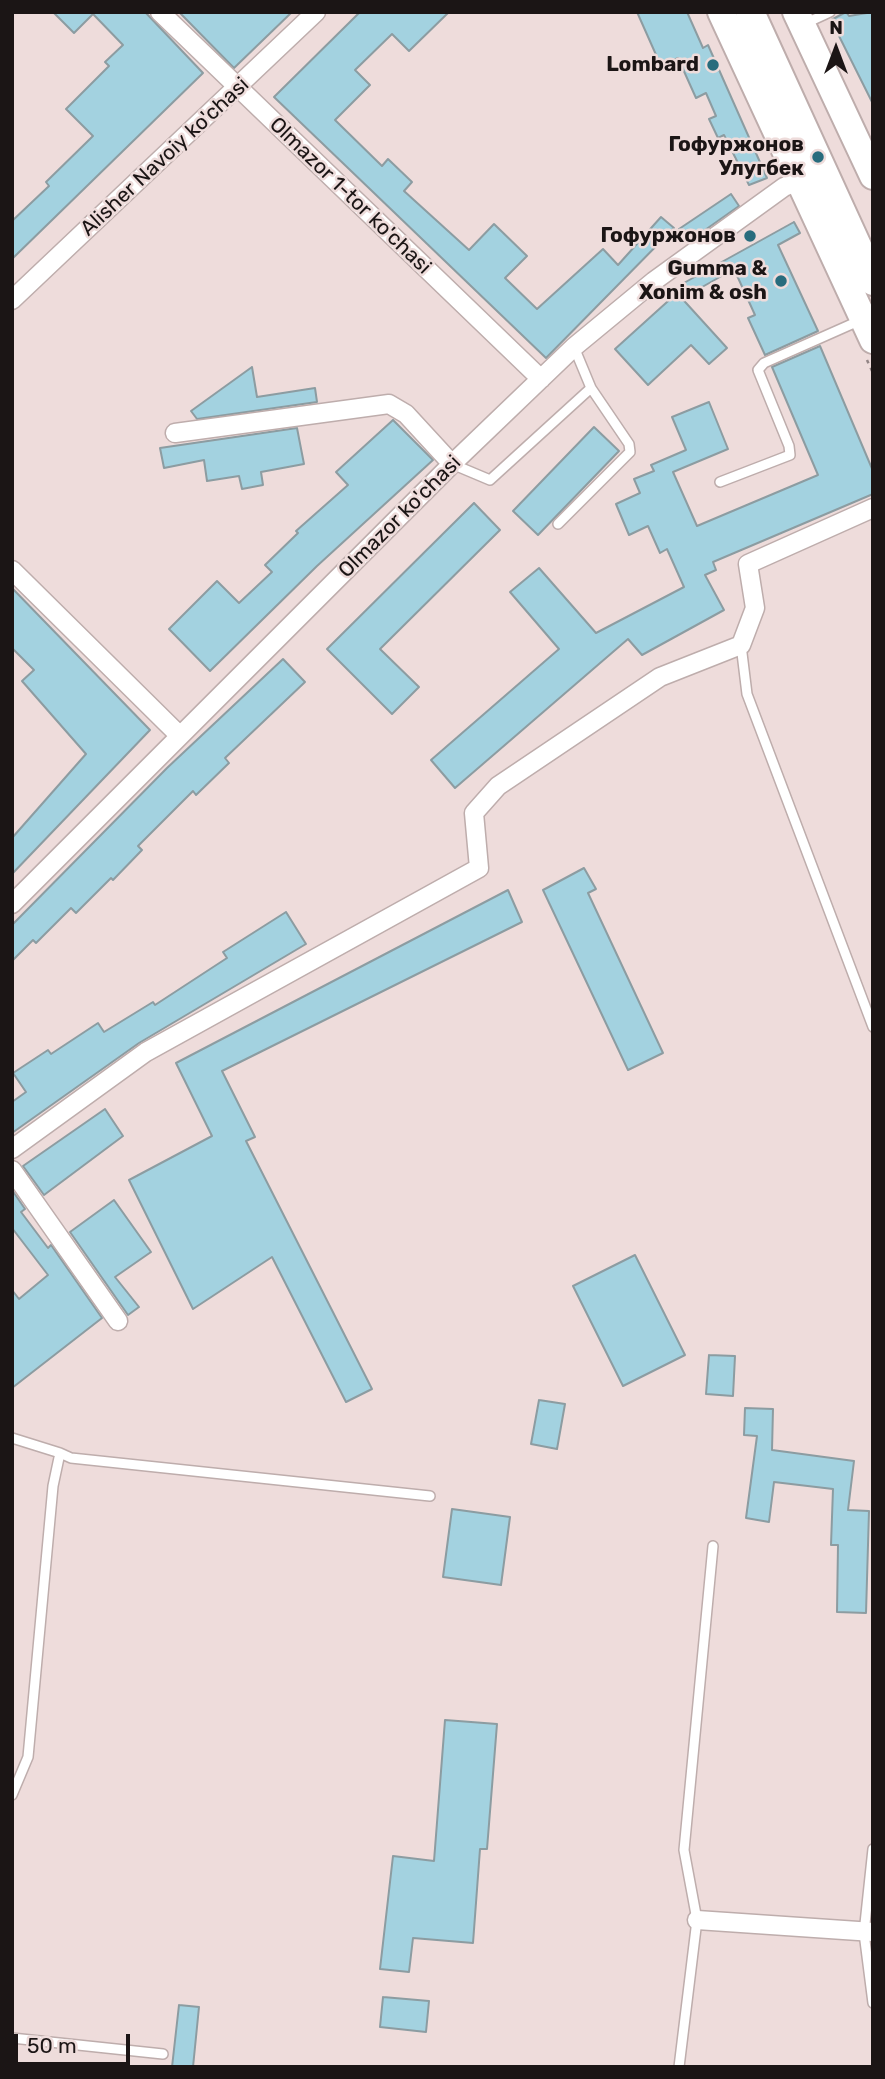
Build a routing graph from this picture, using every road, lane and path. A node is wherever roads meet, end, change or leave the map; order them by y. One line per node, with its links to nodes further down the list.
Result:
1 (160, 12): 8 (street, Olmazor 1-tor ko'chasi)
2 (316, 12): 8 (street, Alisher Navoiy ko'chasi)
3 (721, 12): 9 (street)
4 (750, 12): 9 (main road)
5 (771, 12): 11 (main road)
6 (830, 12): 7 (lane)
7 (799, 18): 10 (street)
8 (238, 89): 13 (street, Alisher Navoiy ko'chasi); 16 (street, Olmazor 1-tor ko'chasi)
9 (812, 175): 12 (main road); 14 (street); 15 (street, Olmazor ko'chasi)
10 (873, 176)
11 (873, 234)
12 (873, 281)
13 (12, 300)
14 (868, 330): 20 (lane)
15 (575, 347): 16 (street, Olmazor ko'chasi); 17 (lane)
16 (541, 379): 19 (street, Olmazor ko'chasi)
17 (591, 388): 19 (lane); 22 (lane)
18 (175, 433): 19 (street)
19 (452, 464): 25 (street, Olmazor ko'chasi)
20 (720, 482)
21 (873, 508): 24 (street)
22 (558, 524)
23 (12, 570): 25 (street)
24 (741, 645): 27 (lane); 28 (street)
25 (180, 736): 26 (street, Olmazor ko'chasi)
26 (12, 904)
27 (873, 1027)
28 (12, 1149)
29 (12, 1170): 30 (street)
30 (118, 1321)
31 (12, 1438): 32 (lane)
32 (60, 1453): 33 (lane); 35 (lane)
33 (430, 1496)
34 (713, 1546): 37 (lane)
35 (12, 1795)
36 (873, 1849): 38 (lane)
37 (697, 1920): 38 (street); 42 (lane)
38 (869, 1932): 39 (lane)
39 (873, 2003)
40 (12, 2038): 41 (lane)
41 (163, 2054)
42 (679, 2067)

